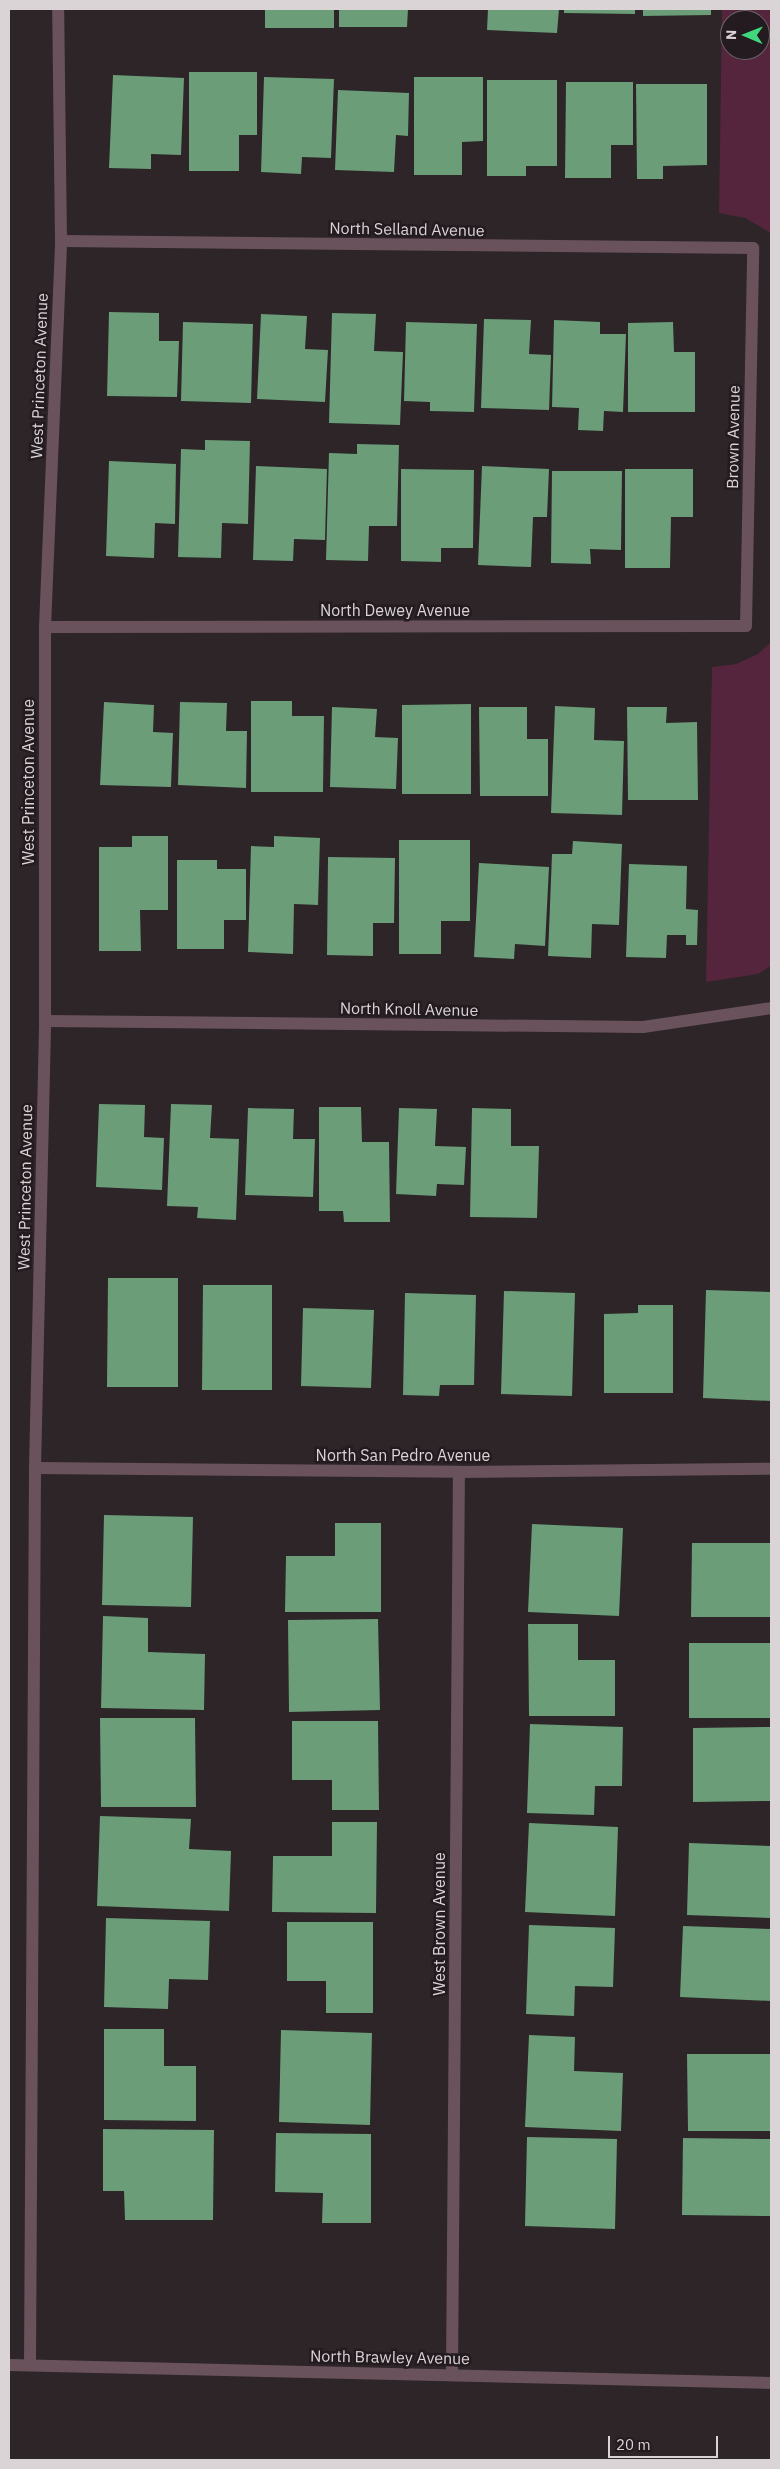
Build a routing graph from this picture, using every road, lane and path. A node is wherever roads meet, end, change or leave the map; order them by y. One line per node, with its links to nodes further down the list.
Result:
1 (58, 9): 2 (street, West Princeton Avenue)
2 (60, 241): 3 (street, North Selland Avenue); 5 (street, West Princeton Avenue)
3 (753, 248): 4 (street, Brown Avenue)
4 (746, 626): 5 (street, North Dewey Avenue)
5 (45, 627): 7 (street, West Princeton Avenue)
6 (771, 1008): 7 (street, North Knoll Avenue)
7 (44, 1021): 8 (street, West Princeton Avenue)
8 (36, 1468): 10 (street, North San Pedro Avenue); 12 (street, West Princeton Avenue)
9 (771, 1470): 10 (street, North San Pedro Avenue)
10 (459, 1472): 13 (street, West Brown Avenue)
11 (9, 2365): 12 (street, North Brawley Avenue)
12 (30, 2365): 13 (street, North Brawley Avenue)
13 (452, 2375): 14 (street, North Brawley Avenue)
14 (771, 2383)

